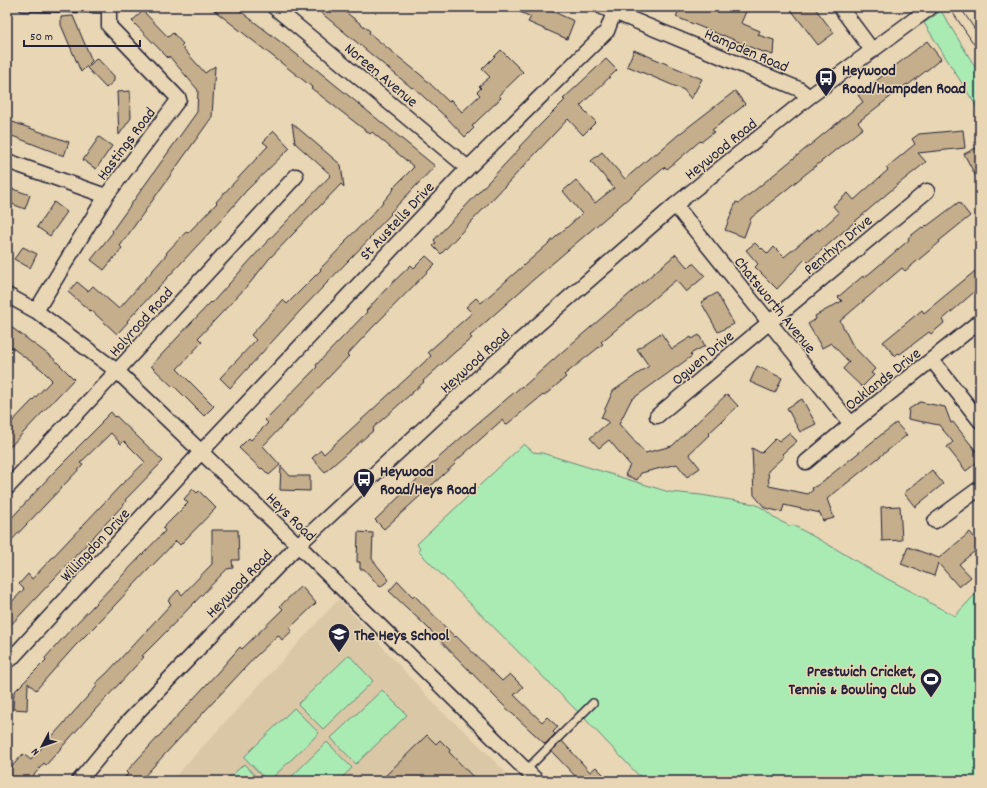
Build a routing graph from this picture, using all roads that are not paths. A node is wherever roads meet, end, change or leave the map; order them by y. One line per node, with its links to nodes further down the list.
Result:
1 (23, 7): 5 (lane)
2 (274, 7): 10 (street, Noreen Avenue)
3 (840, 7): 7 (street)
4 (931, 7): 7 (street, Heywood Road)
5 (109, 8): 13 (street, Hastings Road)
6 (611, 9): 8 (street, Hampden Road); 10 (street, St Austells Drive)
7 (872, 50): 8 (street, Heywood Road)
8 (810, 98): 14 (street, Heywood Road)
9 (7, 161): 13 (street)
10 (468, 168): 24 (street, St Austells Drive)
11 (296, 176): 20 (street, Holyrood Road)
12 (927, 191): 18 (street, Penrhyn Drive)
13 (106, 196): 16 (street, Hastings Road)
14 (675, 205): 18 (street, Chatsworth Avenue); 29 (street, Heywood Road)
15 (7, 295): 16 (street, Heys Road)
16 (36, 311): 20 (street, Heys Road)
17 (980, 321): 19 (street, Oaklands Drive)
18 (769, 323): 21 (street, Ogwen Drive); 23 (street, Chatsworth Avenue)
19 (932, 360): 22 (street); 23 (street, Oaklands Drive)
20 (118, 371): 24 (street, Heys Road); 26 (street, Holyrood Road)
21 (657, 416)
22 (980, 422)
23 (851, 424): 25 (street, Oaklands Drive)
24 (202, 452): 29 (street, Heys Road); 30 (street, Willingdon Drive)
25 (806, 462)
26 (7, 488)
27 (980, 488): 28 (street)
28 (935, 521)
29 (298, 545): 32 (street, Heys Road); 33 (street, Heywood Road)
30 (11, 659)
31 (593, 703): 32 (lane)
32 (526, 770): 34 (street, Heys Road)
33 (78, 781)
34 (537, 781)

